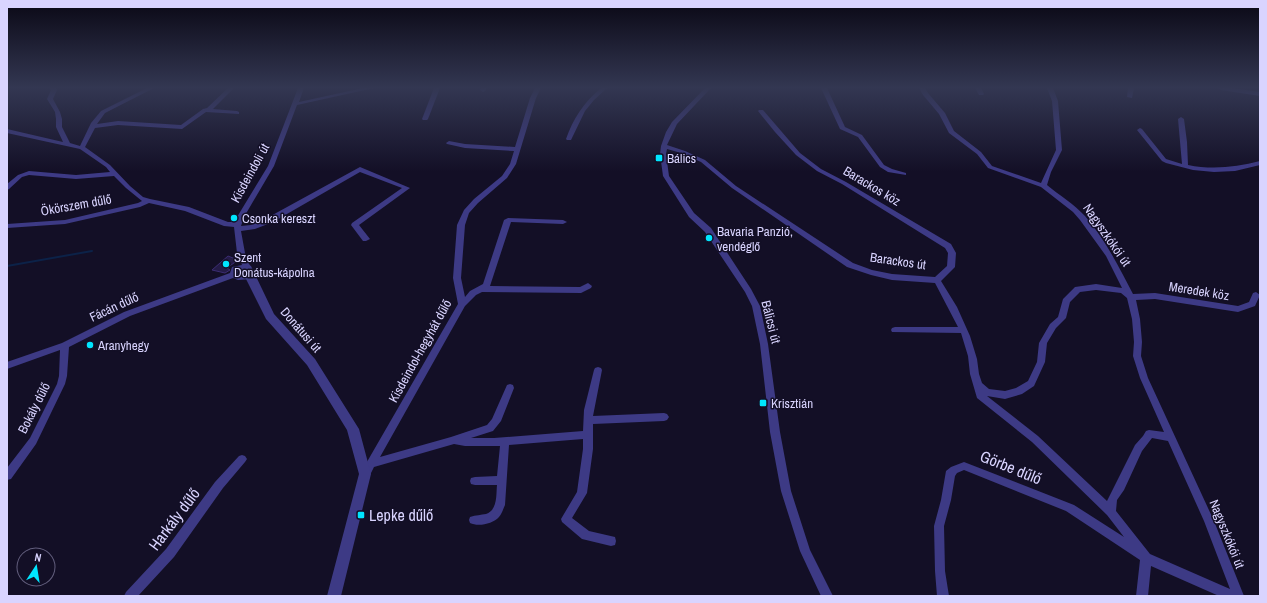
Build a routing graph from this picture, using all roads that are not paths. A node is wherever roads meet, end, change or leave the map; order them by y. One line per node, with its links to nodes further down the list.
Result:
1 (59, 116): 20 (street)
2 (100, 116): 15 (street)
3 (196, 116): 15 (street)
4 (291, 116): 33 (street, Kisdeindoli út)
5 (426, 116): 13 (street)
6 (528, 116): 23 (street, Kisdeindol-hegyhát dűlő)
7 (579, 116): 18 (street)
8 (681, 116): 21 (street, Bálicsi út)
9 (765, 116): 38 (street, Barackos köz)
10 (837, 116): 27 (street)
11 (943, 116): 28 (street, Nagyszkókói út)
12 (1056, 116): 28 (street)
13 (425, 119)
14 (1181, 119): 25 (street)
15 (93, 126): 22 (street)
16 (1140, 130): 25 (street)
17 (7, 131): 20 (street)
18 (569, 139)
19 (449, 143): 23 (street)
20 (68, 145): 22 (street)
21 (664, 146): 38 (street, Barackos út); 68 (street, Bálicsi út)
22 (82, 148): 26 (street)
23 (518, 149): 43 (street, Kisdeindol-hegyhát dűlő)
24 (1260, 163): 25 (street)
25 (1185, 166)
26 (116, 174): 29 (street); 30 (street)
27 (904, 174)
28 (1043, 186): 42 (street, Nagyszkókói út)
29 (7, 188)
30 (148, 201): 32 (street, Ökörszem dűlő); 33 (street)
31 (562, 222): 40 (street)
32 (7, 226)
33 (238, 227): 34 (street); 35 (street, Donátusi út)
34 (366, 239)
35 (246, 266): 36 (street, Fácán dűlő); 37 (street, Donátusi út)
36 (233, 275): 37 (street, Fácán dűlő); 46 (street, Fácán dűlő)
37 (250, 277): 58 (street, Donátusi út)
38 (937, 280): 45 (street, Barackos út)
39 (588, 286): 40 (street)
40 (482, 289): 43 (street)
41 (1256, 295): 42 (street, Meredek köz)
42 (1131, 297): 49 (street); 54 (street, Nagyszkókói út)
43 (462, 304): 58 (street, Kisdeindol-hegyhát dűlő)
44 (895, 330): 45 (street)
45 (963, 330): 49 (street, Barackos út)
46 (66, 345): 47 (street, Fácán dűlő); 59 (street, Bokály dűlő)
47 (7, 366)
48 (598, 370): 52 (street)
49 (980, 386): 62 (street, Barackos út)
50 (510, 388): 55 (street)
51 (664, 417): 52 (street)
52 (589, 420): 53 (street)
53 (588, 435): 56 (street); 64 (street)
54 (1171, 438): 62 (street); 72 (street, Nagyszkókói út)
55 (454, 440): 56 (street); 58 (street)
56 (505, 441): 60 (street)
57 (242, 459): 66 (street, Harkály dűlő)
58 (368, 469): 67 (street, Donátusi út)
59 (7, 476)
60 (502, 480): 61 (street); 63 (street)
61 (475, 481)
62 (1111, 512): 65 (street)
63 (474, 520)
64 (611, 541)
65 (1146, 558): 69 (street, Görbe dűlő); 70 (street); 71 (street)
66 (130, 596)
67 (334, 596)
68 (827, 596)
69 (943, 596)
70 (1142, 596)
71 (1232, 596)
72 (1238, 596)

